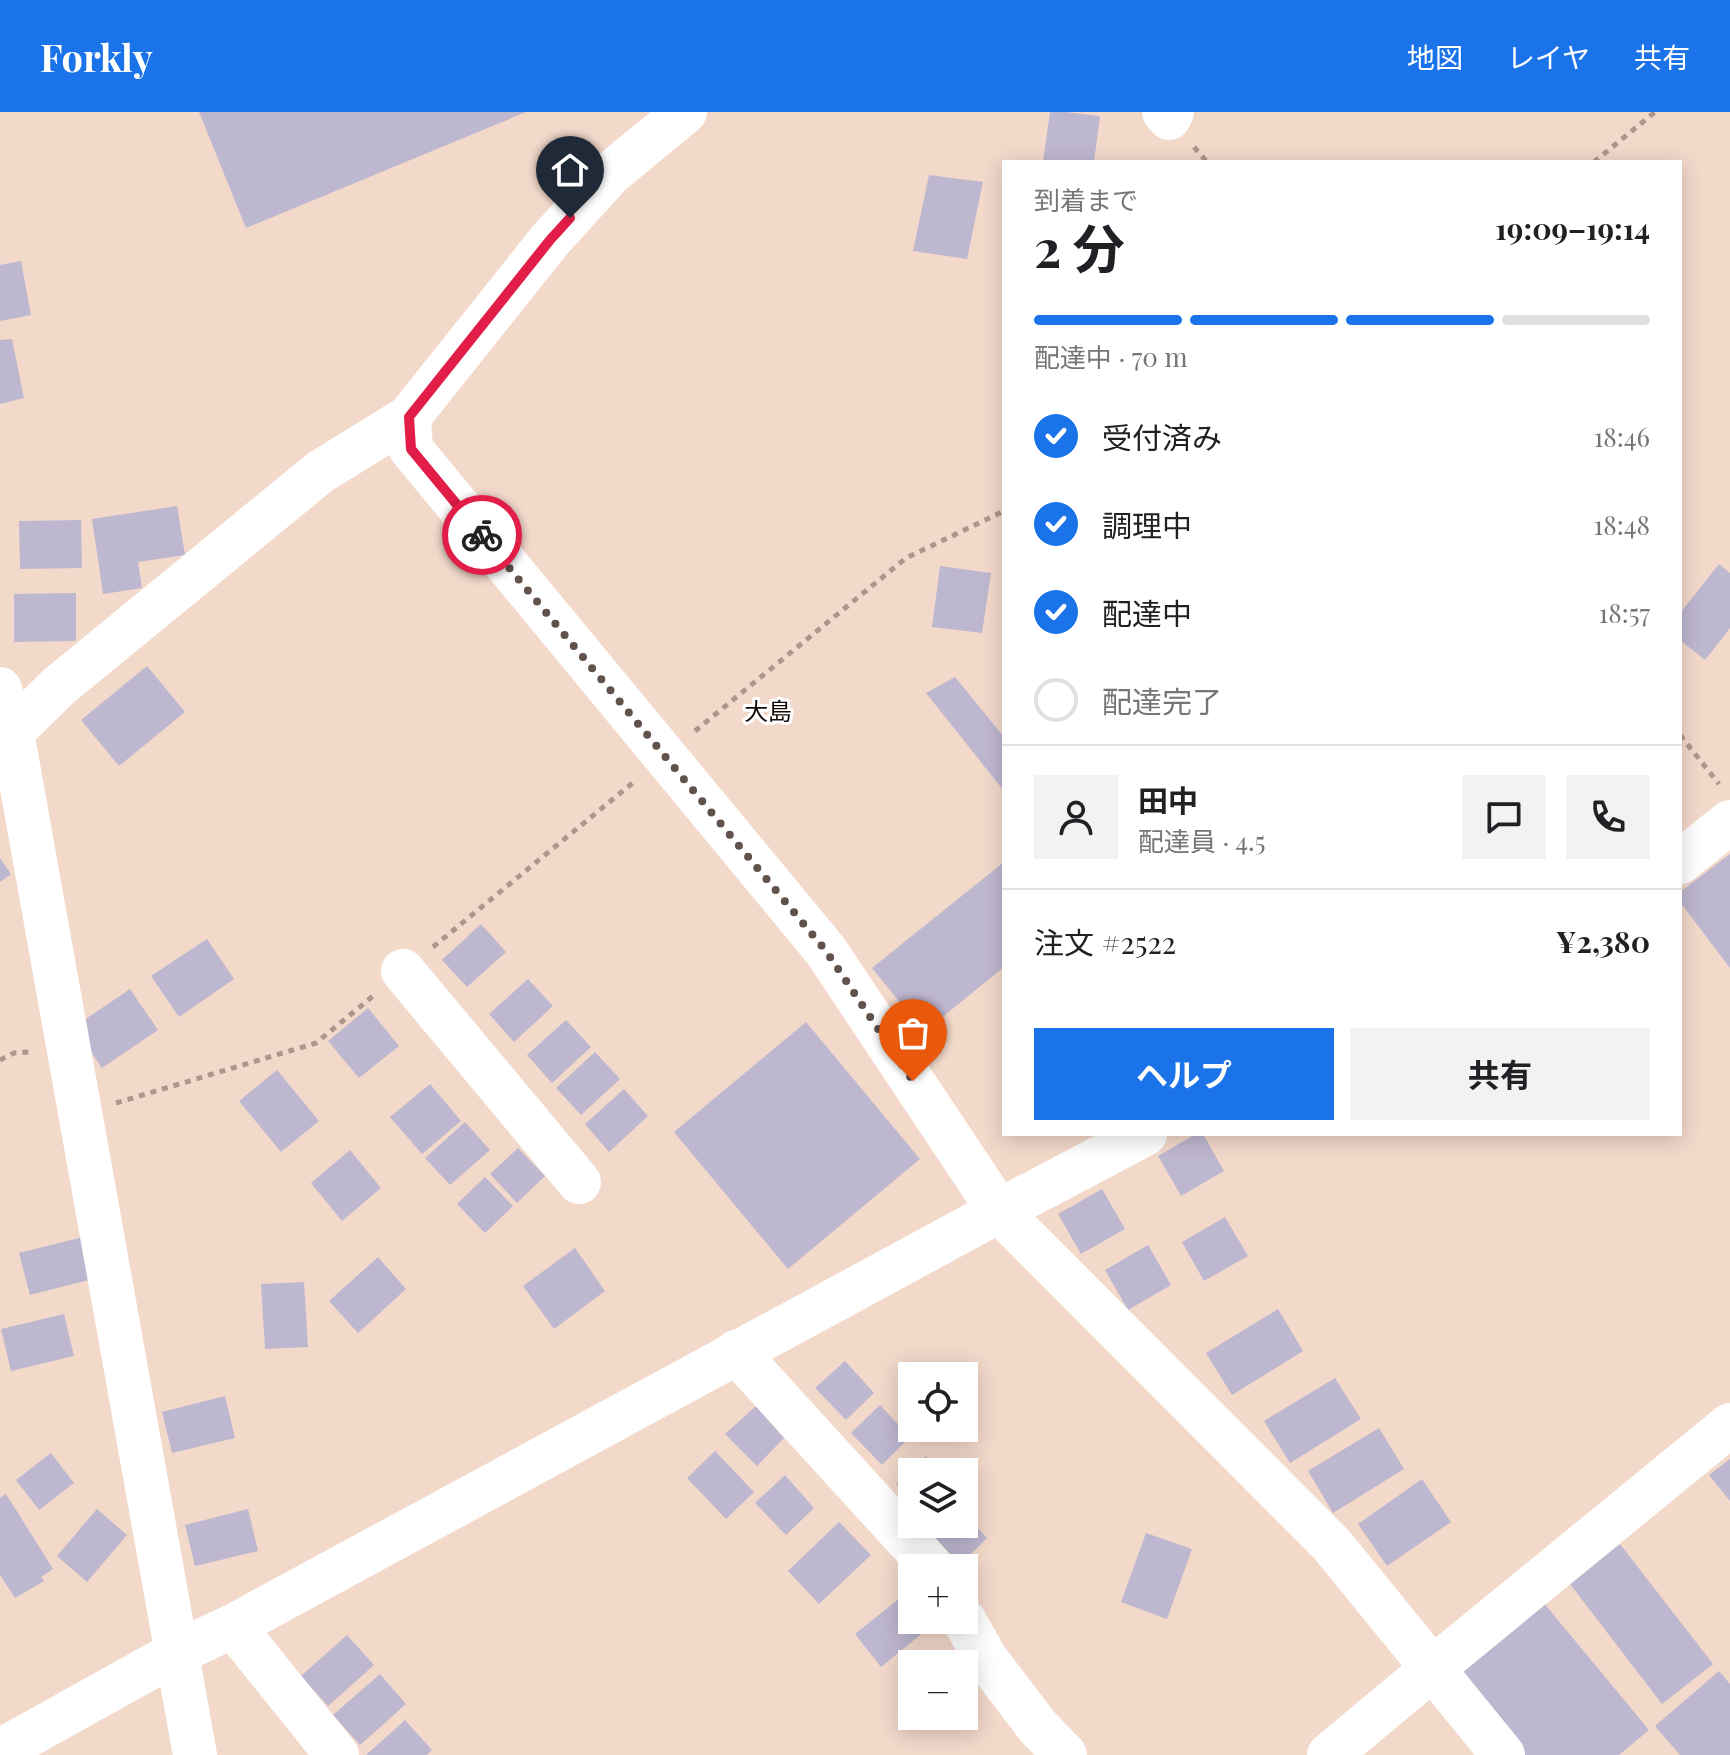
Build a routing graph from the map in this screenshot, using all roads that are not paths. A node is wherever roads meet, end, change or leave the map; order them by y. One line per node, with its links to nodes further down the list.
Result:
1 (685, 112): 4 (street)
2 (1164, 112): 3 (street)
3 (1172, 112)
4 (409, 417): 5 (street); 11 (street)
5 (3, 704): 17 (street)
6 (1725, 803): 7 (street)
7 (1682, 859)
8 (403, 971): 10 (street)
9 (1141, 1136): 11 (street)
10 (579, 1182)
11 (999, 1211): 12 (street); 18 (street)
12 (736, 1352): 14 (street); 15 (street)
13 (1730, 1425): 18 (street)
14 (920, 1554)
15 (233, 1626): 17 (street); 21 (street)
16 (972, 1634): 22 (street)
17 (176, 1653): 19 (street); 20 (street)
18 (1432, 1669): 23 (street); 24 (street)
19 (0, 1751)
20 (195, 1755)
21 (337, 1755)
22 (1065, 1755)
23 (1329, 1755)
24 (1503, 1755)

